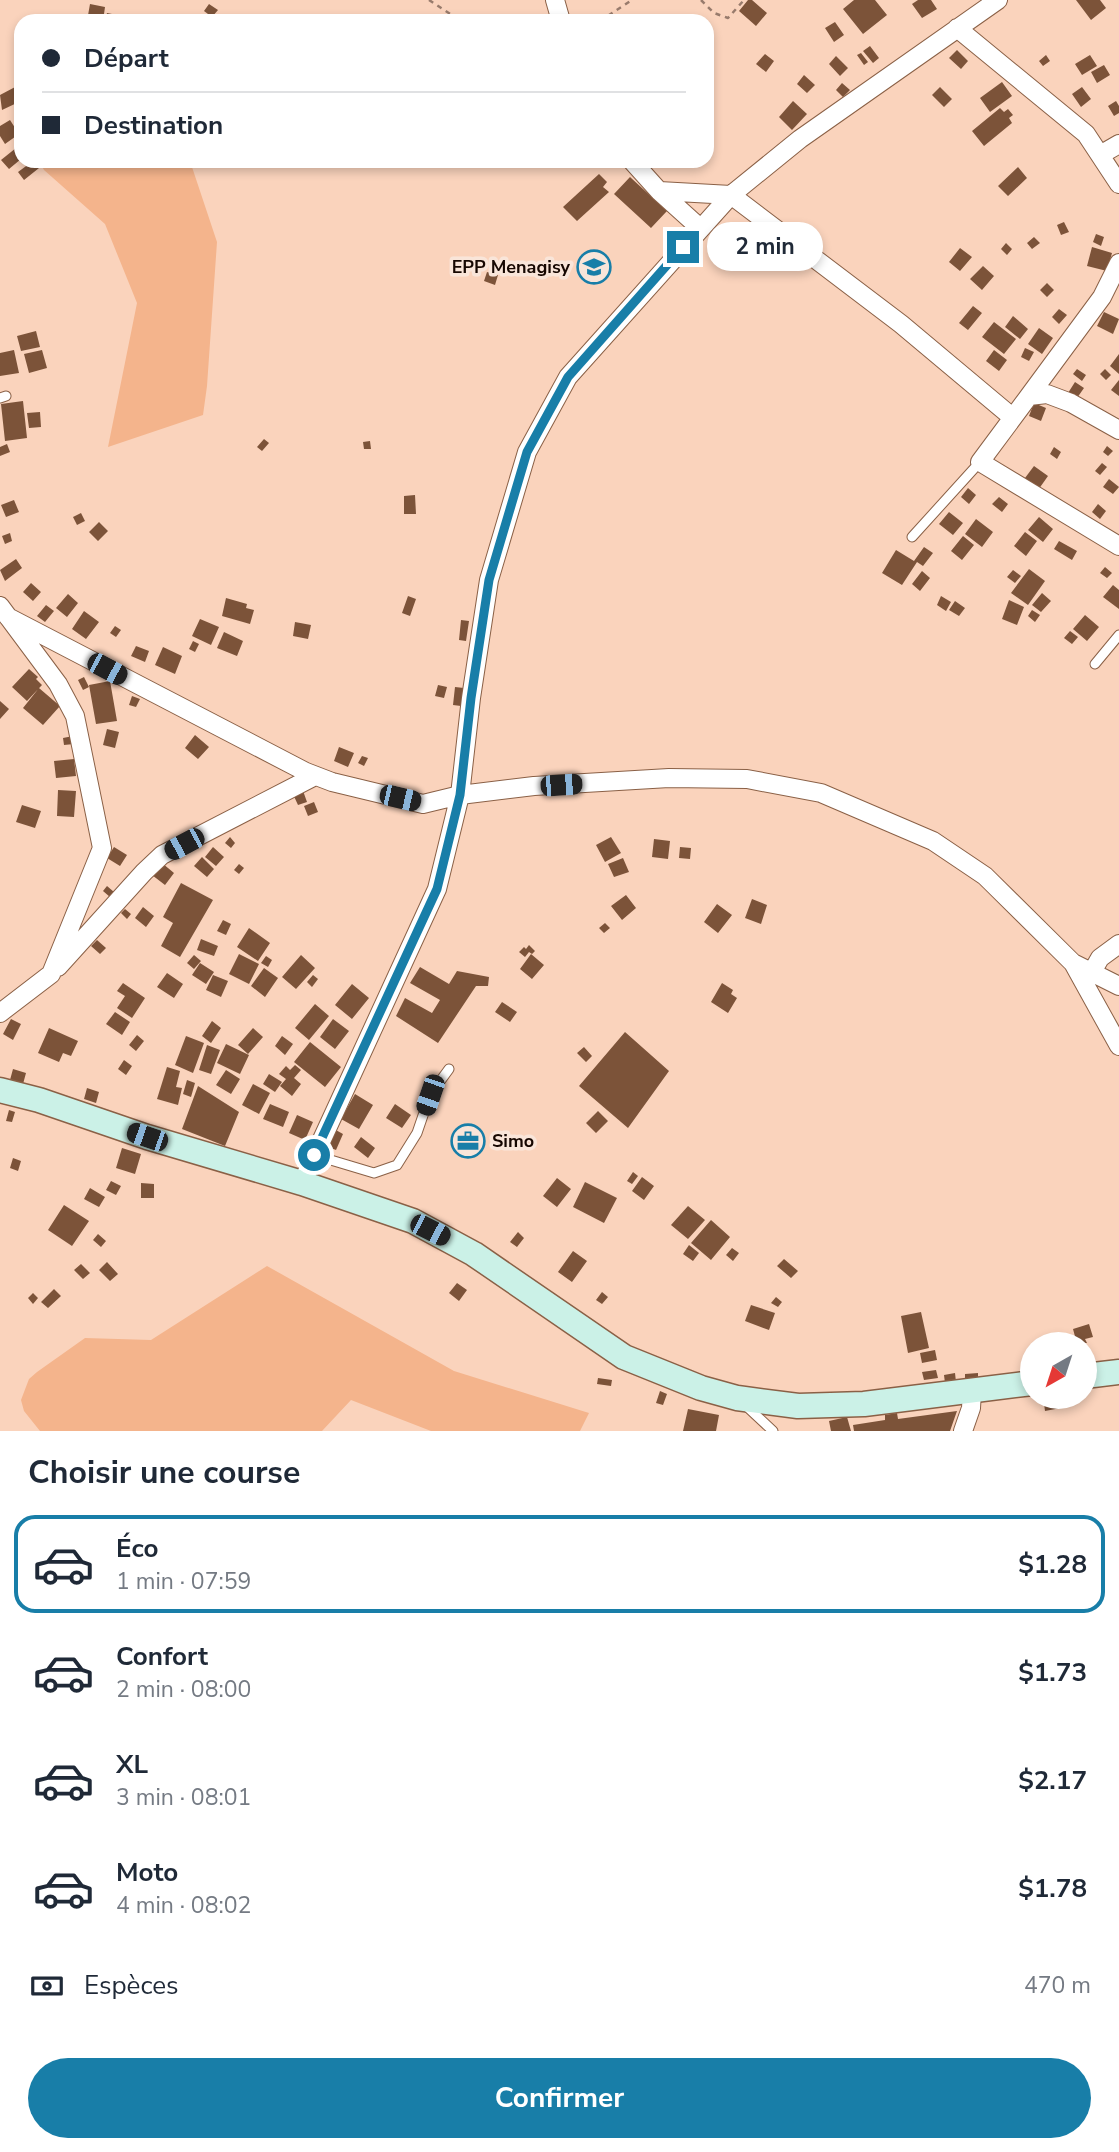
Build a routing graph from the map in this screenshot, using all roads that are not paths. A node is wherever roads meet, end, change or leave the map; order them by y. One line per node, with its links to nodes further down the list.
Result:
1 (998, 0): 2 (street)
2 (957, 28): 4 (street); 8 (street)
3 (1119, 144): 4 (street)
4 (1100, 155): 6 (street)
5 (638, 168): 7 (street)
6 (1119, 184)
7 (659, 191): 8 (street); 9 (street)
8 (731, 195): 9 (street); 12 (street)
9 (699, 228): 21 (street)
10 (1119, 263): 11 (street)
11 (1029, 396): 12 (street); 13 (street)
12 (1012, 417): 14 (street)
13 (1119, 430)
14 (980, 462): 15 (lane); 16 (street)
15 (912, 537)
16 (1119, 546)
17 (4, 611): 20 (street); 25 (street)
18 (1119, 635): 19 (lane)
19 (1095, 664)
20 (315, 776): 21 (street); 25 (street)
21 (460, 795): 23 (street); 31 (street)
22 (1119, 944): 24 (street)
23 (1073, 962): 24 (street); 28 (street)
24 (1093, 971): 26 (street)
25 (51, 974): 27 (street)
26 (1119, 986)
27 (0, 1013)
28 (1119, 1046)
29 (449, 1069): 31 (lane)
30 (0, 1090): 32 (main road)
31 (314, 1155): 32 (street)
32 (302, 1182): 37 (main road)
33 (1119, 1372): 34 (main road)
34 (1097, 1375)
35 (1020, 1385): 36 (main road)
36 (971, 1392): 37 (main road); 39 (street)
37 (737, 1398): 38 (lane)
38 (772, 1431)
39 (963, 1431)

